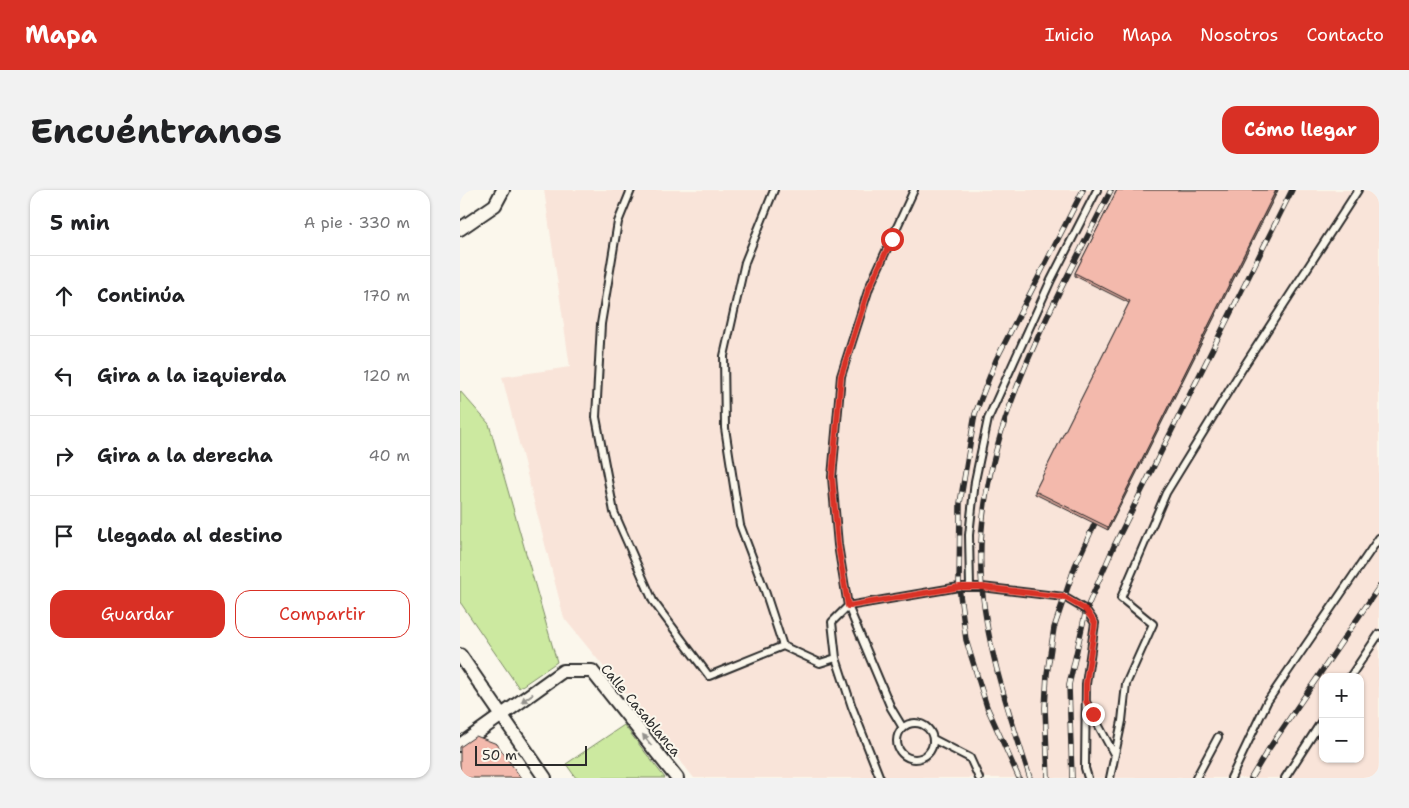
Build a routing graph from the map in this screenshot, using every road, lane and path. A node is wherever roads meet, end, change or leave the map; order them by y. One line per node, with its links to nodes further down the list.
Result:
1 (503, 190): 7 (street)
2 (631, 190): 12 (lane)
3 (774, 190): 12 (lane)
4 (914, 190): 10 (lane)
5 (1097, 190): 9 (lane)
6 (1358, 190): 23 (lane)
7 (460, 229)
8 (1379, 538): 31 (lane)
9 (970, 587): 10 (lane); 16 (lane)
10 (848, 606): 14 (lane); 19 (lane)
11 (1379, 634): 15 (lane)
12 (783, 646): 14 (lane)
13 (460, 654): 17 (street)
14 (836, 658): 26 (lane)
15 (1353, 673)
16 (1086, 701): 23 (lane); 28 (lane)
17 (502, 716): 22 (street); 24 (street); 25 (street, Calle Casablanca, one-way to 17)
18 (1319, 725): 32 (lane)
19 (903, 728): 21 (lane); 21 (lane)
20 (1218, 737): 30 (lane)
21 (933, 739): 27 (lane)
22 (460, 745)
23 (1114, 754): 29 (lane)
24 (545, 778)
25 (677, 778)
26 (880, 778)
27 (979, 778)
28 (1088, 778)
29 (1110, 778)
30 (1196, 778)
31 (1231, 778)
32 (1285, 778)

